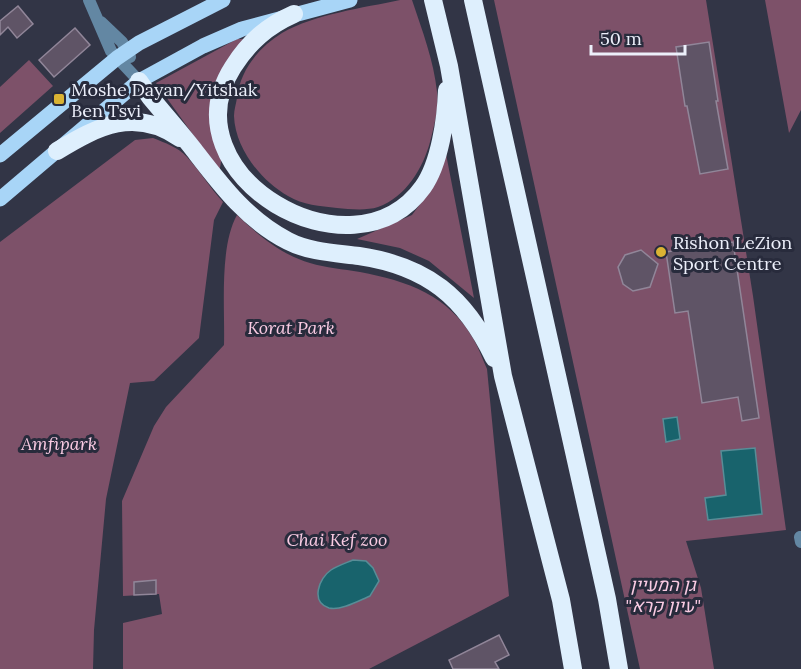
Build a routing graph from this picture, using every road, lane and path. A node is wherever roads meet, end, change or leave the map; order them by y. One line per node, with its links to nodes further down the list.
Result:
1 (89, 0): 7 (street)
2 (223, 0): 7 (main road)
3 (350, 0): 6 (main road)
4 (433, 0): 8 (highway)
5 (473, 0): 16 (highway)
6 (294, 14): 8 (highway); 9 (main road)
7 (122, 54): 9 (street); 12 (main road)
8 (449, 66): 14 (highway)
9 (139, 81): 10 (highway); 11 (main road)
10 (193, 148): 11 (highway); 14 (highway)
11 (57, 151): 13 (main road)
12 (0, 155)
13 (0, 199)
14 (503, 376): 15 (highway)
15 (573, 669)
16 (619, 669)

